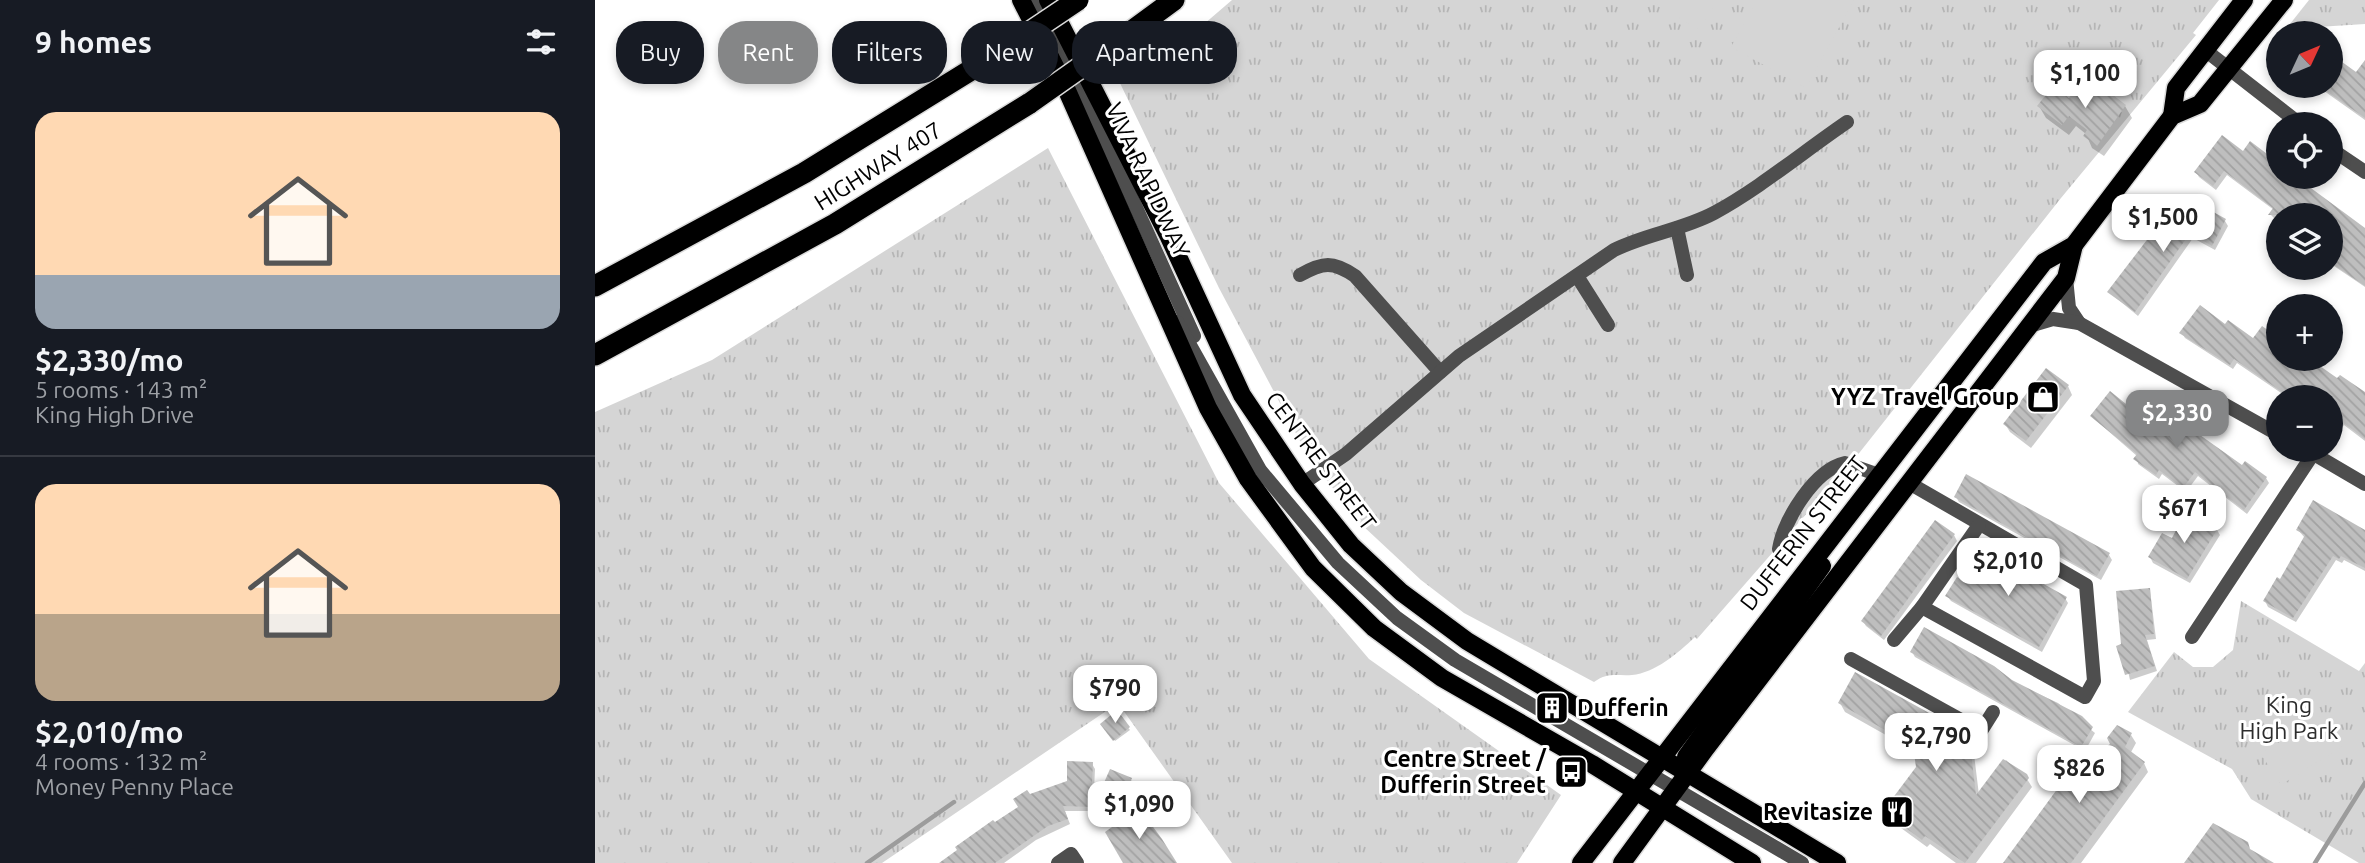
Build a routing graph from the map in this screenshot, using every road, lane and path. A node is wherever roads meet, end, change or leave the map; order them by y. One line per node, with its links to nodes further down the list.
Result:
1 (1021, 0): 22 (main road)
2 (1034, 0): 28 (street, VIVA RAPIDWAY)
3 (1048, 0): 34 (main road, CENTRE STREET)
4 (1079, 0): 21 (highway, HIGHWAY 407, bridge)
5 (1174, 0): 26 (highway, HIGHWAY 407, bridge)
6 (2244, 0): 8 (main road, DUFFERIN STREET)
7 (2284, 0): 9 (main road, DUFFERIN STREET)
8 (2205, 50): 9 (street); 11 (main road, DUFFERIN STREET)
9 (2229, 68): 10 (street); 11 (main road, DUFFERIN STREET)
10 (2285, 112)
11 (2172, 116): 16 (main road, DUFFERIN STREET)
12 (1847, 122): 15 (street)
13 (2343, 157): 14 (street)
14 (2365, 172)
15 (1677, 228): 18 (street); 19 (street)
16 (2074, 245): 20 (main road, DUFFERIN STREET); 32 (main road, DUFFERIN STREET)
17 (1300, 275): 27 (street)
18 (1687, 275)
19 (1577, 276): 24 (street); 27 (street)
20 (2066, 278): 23 (street); 25 (main road, DUFFERIN STREET)
21 (595, 286)
22 (1156, 287): 28 (street, VIVA RAPIDWAY); 46 (main road)
23 (2078, 323): 25 (street); 29 (street)
24 (1608, 325)
25 (2029, 326): 33 (main road, DUFFERIN STREET)
26 (595, 355)
27 (1440, 373): 34 (street)
28 (1214, 383): 45 (street, VIVA RAPIDWAY)
29 (2266, 428)
30 (2303, 462): 39 (street)
31 (2326, 462): 35 (street)
32 (1875, 479): 37 (street); 43 (main road, DUFFERIN STREET); 44 (main road)
33 (1909, 483): 36 (street); 44 (main road, DUFFERIN STREET)
34 (1302, 484): 43 (main road, CENTRE STREET)
35 (2365, 484)
36 (1979, 525): 38 (street); 38 (street)
37 (1779, 549)
38 (1922, 607): 40 (street)
39 (2192, 636)
40 (1894, 640)
41 (1851, 659): 42 (street)
42 (1993, 712)
43 (1660, 757): 44 (main road, CENTRE STREET); 45 (main road, DUFFERIN STREET)
44 (1684, 771): 47 (main road, DUFFERIN STREET); 56 (main road, CENTRE STREET)
45 (1648, 773): 46 (main road, DUFFERIN STREET); 47 (street, VIVA RAPIDWAY)
46 (1635, 789): 48 (main road); 52 (main road, DUFFERIN STREET)
47 (1676, 789): 48 (main road, DUFFERIN STREET); 49 (main road); 55 (street, VIVA RAPIDWAY)
48 (1663, 807): 49 (main road); 53 (main road, DUFFERIN STREET)
49 (1700, 831): 54 (main road)
50 (1058, 863): 51 (street)
51 (1077, 863)
52 (1581, 863)
53 (1622, 863)
54 (1752, 863)
55 (1802, 863)
56 (1837, 863)

